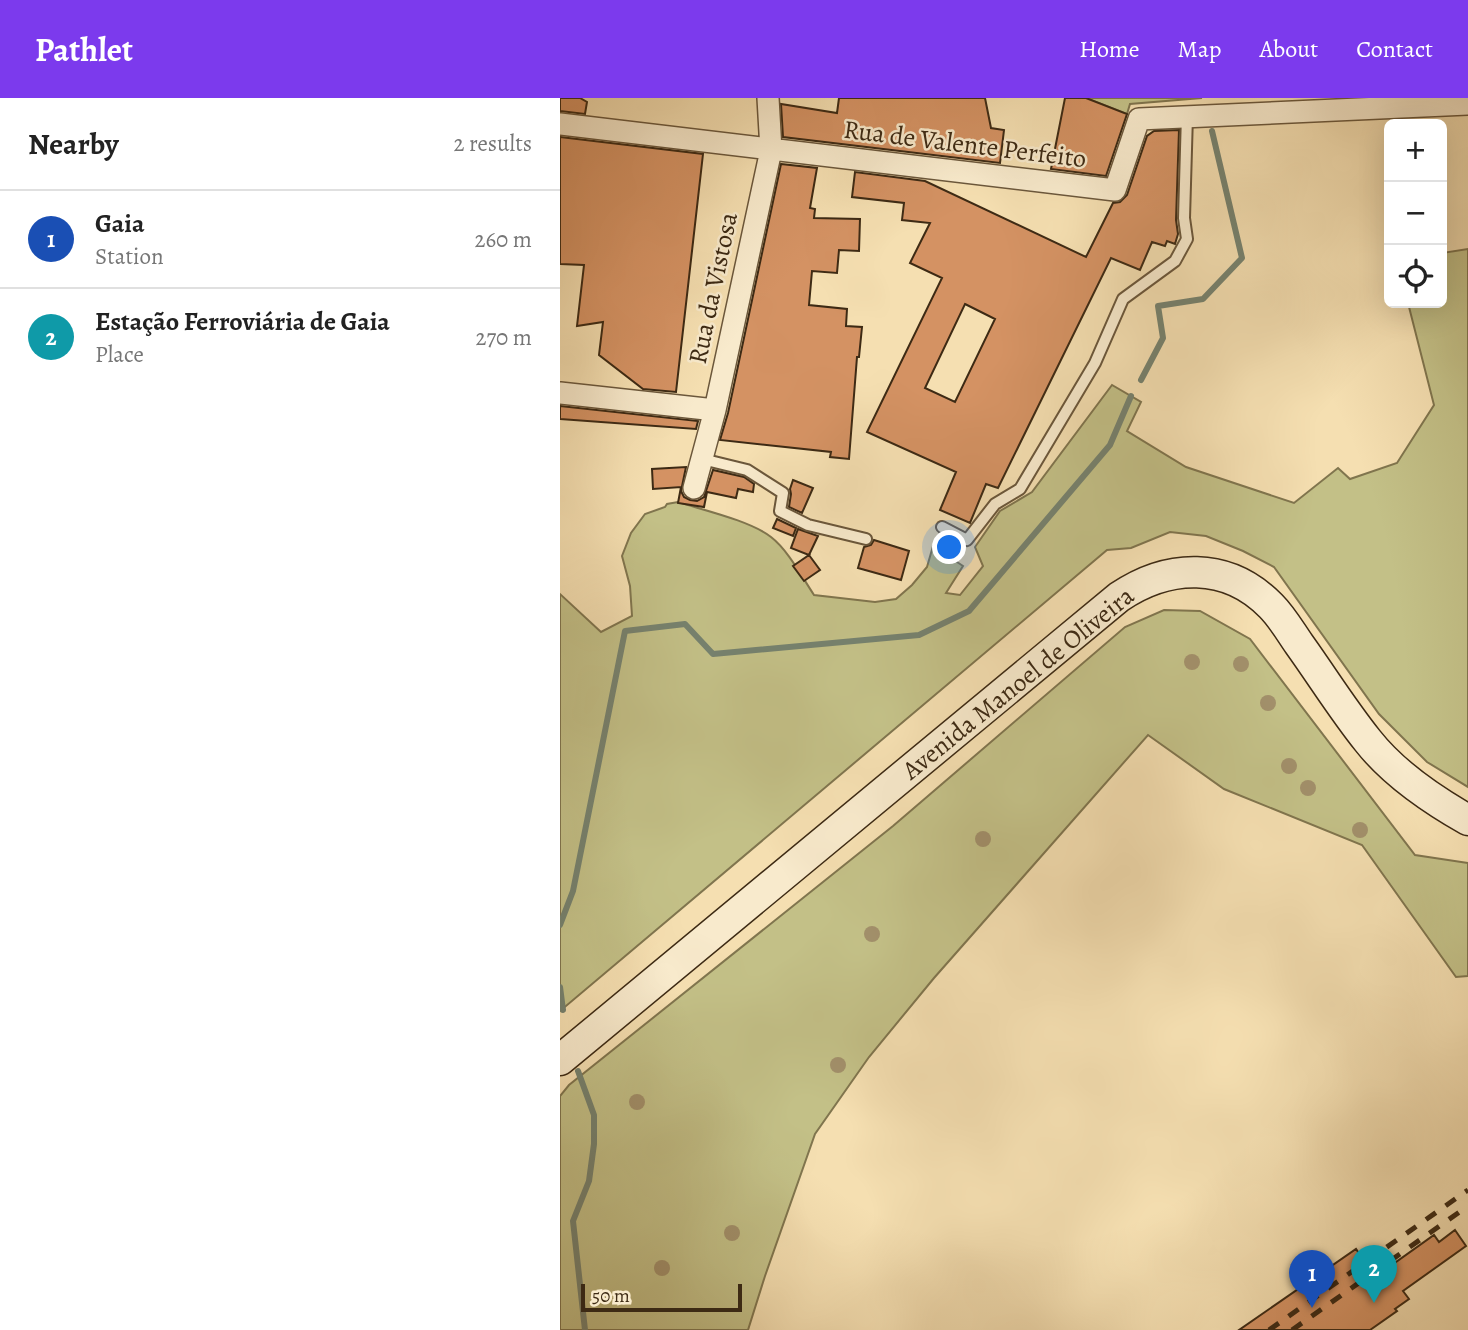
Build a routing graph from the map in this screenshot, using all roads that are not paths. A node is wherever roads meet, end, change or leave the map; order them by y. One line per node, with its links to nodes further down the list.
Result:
1 (768, 98): 6 (street, Rua da Vistosa)
2 (1350, 104): 3 (street); 4 (street)
3 (1468, 104)
4 (1187, 115): 6 (street, Rua de Valente Perfeito); 11 (lane)
5 (560, 124): 6 (street, Rua de Valente Perfeito)
6 (771, 150): 8 (street, Rua da Vistosa)
7 (560, 393): 8 (street)
8 (715, 410): 9 (street, Rua da Vistosa)
9 (702, 458): 10 (street, Rua da Vistosa); 12 (lane)
10 (694, 488)
11 (942, 527)
12 (866, 539)
13 (1468, 820): 14 (main road, Avenida Manoel de Oliveira)
14 (560, 1060)

